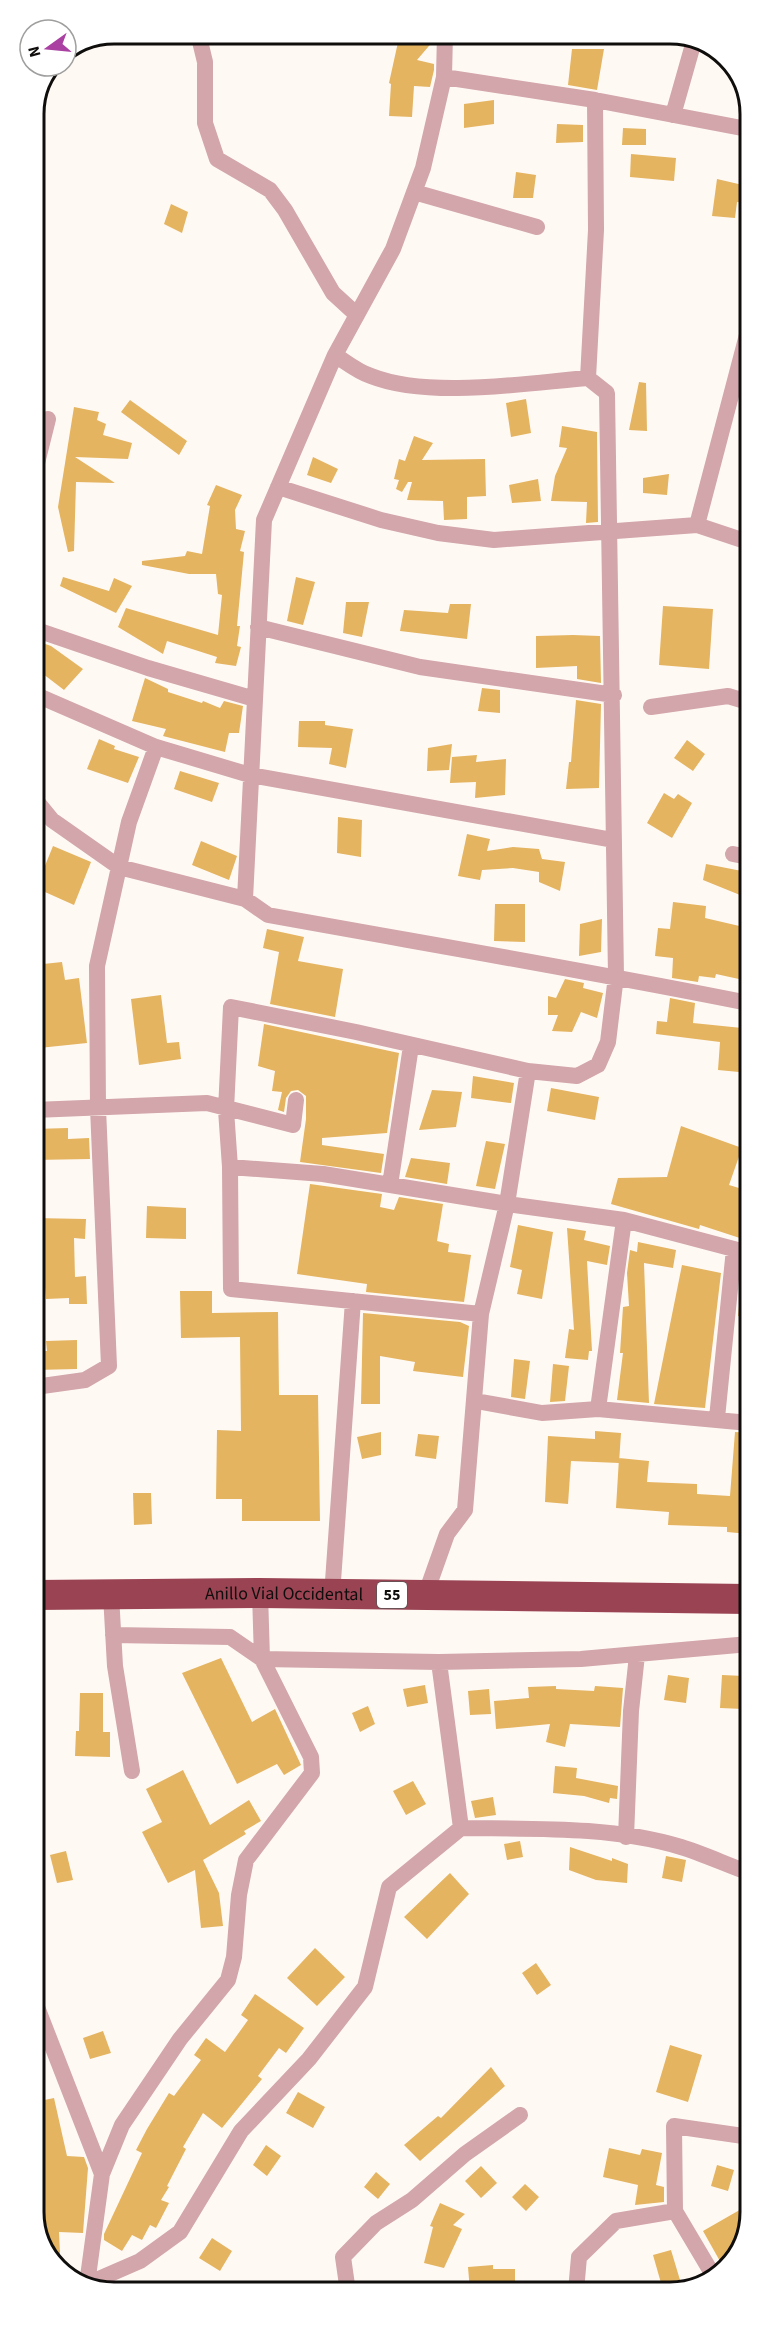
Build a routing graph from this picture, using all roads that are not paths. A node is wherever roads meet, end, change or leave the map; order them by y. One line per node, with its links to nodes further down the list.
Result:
1 (201, 44): 10 (street)
2 (445, 44): 4 (street)
3 (691, 47): 6 (street)
4 (444, 77): 5 (street); 8 (street)
5 (595, 100): 6 (street); 13 (street)
6 (673, 115): 7 (street)
7 (740, 128)
8 (414, 192): 9 (street); 10 (street)
9 (537, 228)
10 (357, 315): 11 (street)
11 (335, 355): 13 (street); 16 (street)
12 (740, 361): 17 (street)
13 (588, 378): 18 (street)
14 (48, 419): 15 (street)
15 (44, 435)
16 (278, 487): 18 (street); 20 (street)
17 (697, 525): 18 (street); 19 (street)
18 (610, 532): 22 (street)
19 (740, 539)
20 (258, 627): 22 (street); 24 (street)
21 (44, 632): 24 (street)
22 (614, 695): 30 (street)
23 (44, 698): 27 (street)
24 (255, 699): 28 (street)
25 (740, 700): 26 (street)
26 (651, 707)
27 (156, 747): 28 (street); 31 (street)
28 (250, 775): 30 (street); 32 (street)
29 (44, 810): 31 (street)
30 (613, 840): 33 (street)
31 (119, 867): 32 (street); 38 (street)
32 (245, 899): 33 (street)
33 (616, 976): 34 (street); 36 (street)
34 (740, 1001)
35 (411, 1046): 36 (street); 40 (street); 42 (street)
36 (528, 1071): 43 (street)
37 (296, 1100): 40 (street)
38 (98, 1108): 39 (street); 40 (street); 49 (street)
39 (44, 1110)
40 (226, 1110): 41 (street)
41 (230, 1167): 42 (street); 47 (street)
42 (390, 1185): 43 (street)
43 (507, 1204): 44 (street); 48 (street)
44 (624, 1220): 45 (street); 51 (street)
45 (740, 1251)
46 (740, 1258): 52 (street)
47 (353, 1301): 48 (street); 55 (street)
48 (481, 1314): 50 (street)
49 (44, 1386)
50 (476, 1401): 51 (street); 58 (street)
51 (598, 1408): 52 (street)
52 (717, 1418): 53 (street)
53 (740, 1422)
54 (260, 1593): 55 (highway, Anillo Vial Occidental / 55); 57 (highway, Anillo Vial Occidental / 55); 63 (street)
55 (332, 1594): 58 (highway, Anillo Vial Occidental / 55)
56 (44, 1595): 57 (highway, Anillo Vial Occidental / 55)
57 (111, 1595): 60 (street)
58 (425, 1596): 59 (highway, Anillo Vial Occidental / 55)
59 (740, 1599)
60 (113, 1635): 63 (street); 65 (street)
61 (740, 1645): 62 (street)
62 (637, 1655): 64 (street); 67 (street)
63 (262, 1659): 64 (street); 72 (street)
64 (439, 1662): 66 (street)
65 (132, 1771)
66 (461, 1828): 67 (street); 76 (street)
67 (626, 1837): 68 (street)
68 (740, 1869)
69 (44, 2025): 72 (street)
70 (520, 2115): 77 (street)
71 (740, 2136): 73 (street)
72 (102, 2174): 75 (street)
73 (675, 2211): 74 (street); 78 (street)
74 (710, 2270)
75 (88, 2278)
76 (96, 2280)
77 (347, 2282)
78 (577, 2282)

